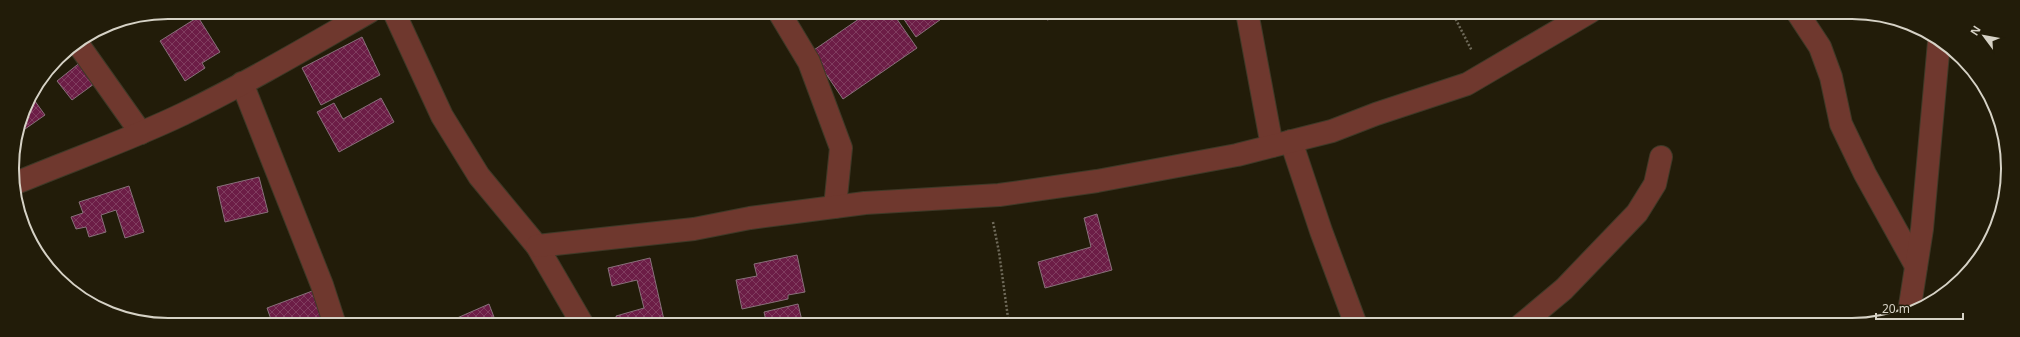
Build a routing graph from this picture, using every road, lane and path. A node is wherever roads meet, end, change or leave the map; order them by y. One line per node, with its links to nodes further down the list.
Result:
1 (356, 19): 11 (street)
2 (397, 19): 18 (street)
3 (783, 19): 17 (street)
4 (1250, 19): 13 (street)
5 (1456, 19): 10 (path)
6 (1578, 19): 10 (street)
7 (1802, 19): 19 (street)
8 (80, 47): 12 (street)
9 (1939, 47): 19 (street)
10 (1485, 74): 13 (street)
11 (242, 83): 12 (street); 21 (street)
12 (141, 133): 15 (street)
13 (1281, 144): 16 (street); 24 (street)
14 (1661, 157): 25 (street)
15 (19, 182)
16 (988, 196): 17 (street); 23 (path)
17 (835, 207): 18 (street)
18 (537, 246): 22 (street)
19 (1916, 266): 20 (street)
20 (1910, 307)
21 (333, 318)
22 (579, 318)
23 (1008, 318)
24 (1353, 318)
25 (1529, 318)

